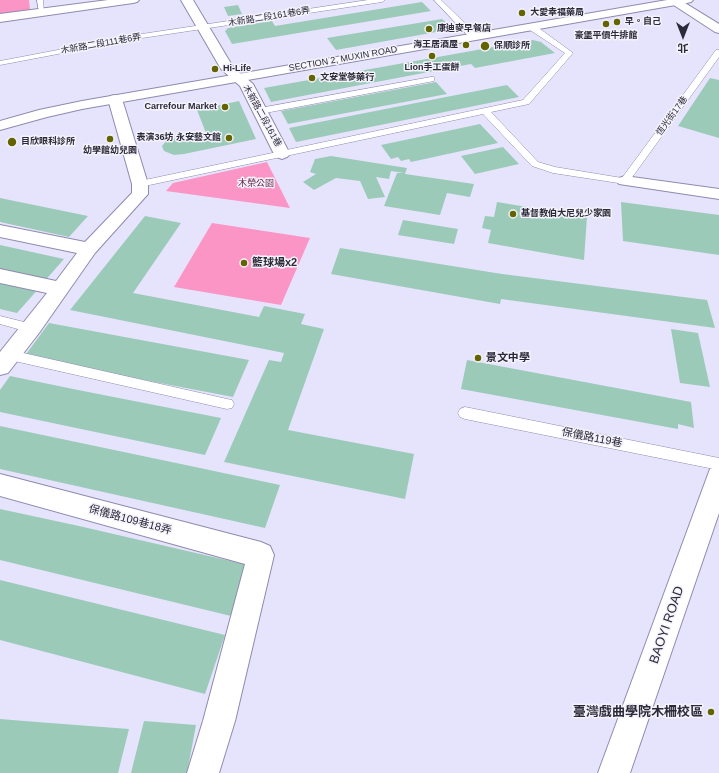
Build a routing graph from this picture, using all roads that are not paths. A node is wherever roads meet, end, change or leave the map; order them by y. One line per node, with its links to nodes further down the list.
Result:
1 (40, 0): 7 (lane)
2 (133, 0): 7 (street)
3 (187, 0): 9 (street, 木新路二段161巷)
4 (382, 0): 9 (lane, 木新路二段161巷6弄)
5 (437, 0): 12 (lane)
6 (678, 1): 10 (street, SECTION 2, MUXIN ROAD); 11 (street)
7 (42, 12): 8 (street)
8 (0, 18)
9 (203, 27): 14 (lane, 木新路二段111巷6弄); 15 (street, 木新路二段161巷)
10 (532, 28): 12 (street, SECTION 2, MUXIN ROAD); 19 (lane)
11 (719, 28)
12 (473, 36): 15 (street, SECTION 2, MUXIN ROAD)
13 (719, 52): 22 (lane, 恆光街17巷)
14 (0, 63)
15 (237, 78): 17 (street, SECTION 2, MUXIN ROAD); 18 (street, 木新路二段161巷)
16 (431, 79): 18 (lane)
17 (115, 99): 20 (street, SECTION 2, MUXIN ROAD); 23 (street)
18 (260, 111): 21 (street, 木新路二段161巷)
19 (485, 111): 21 (lane); 22 (lane)
20 (0, 126)
21 (282, 154): 23 (lane)
22 (625, 181): 24 (street)
23 (140, 184): 26 (street)
24 (719, 194)
25 (0, 230): 26 (street)
26 (89, 249): 28 (street)
27 (0, 276): 28 (street)
28 (60, 289): 30 (street)
29 (0, 320): 30 (lane)
30 (32, 328): 31 (street)
31 (5, 361): 32 (lane)
32 (227, 404)
33 (465, 412): 34 (lane, 保儀路119巷)
34 (719, 464)
35 (719, 477): 38 (street, BAOYI ROAD)
36 (0, 485): 37 (street, 保儀路109巷18弄)
37 (203, 773)
38 (614, 773)

